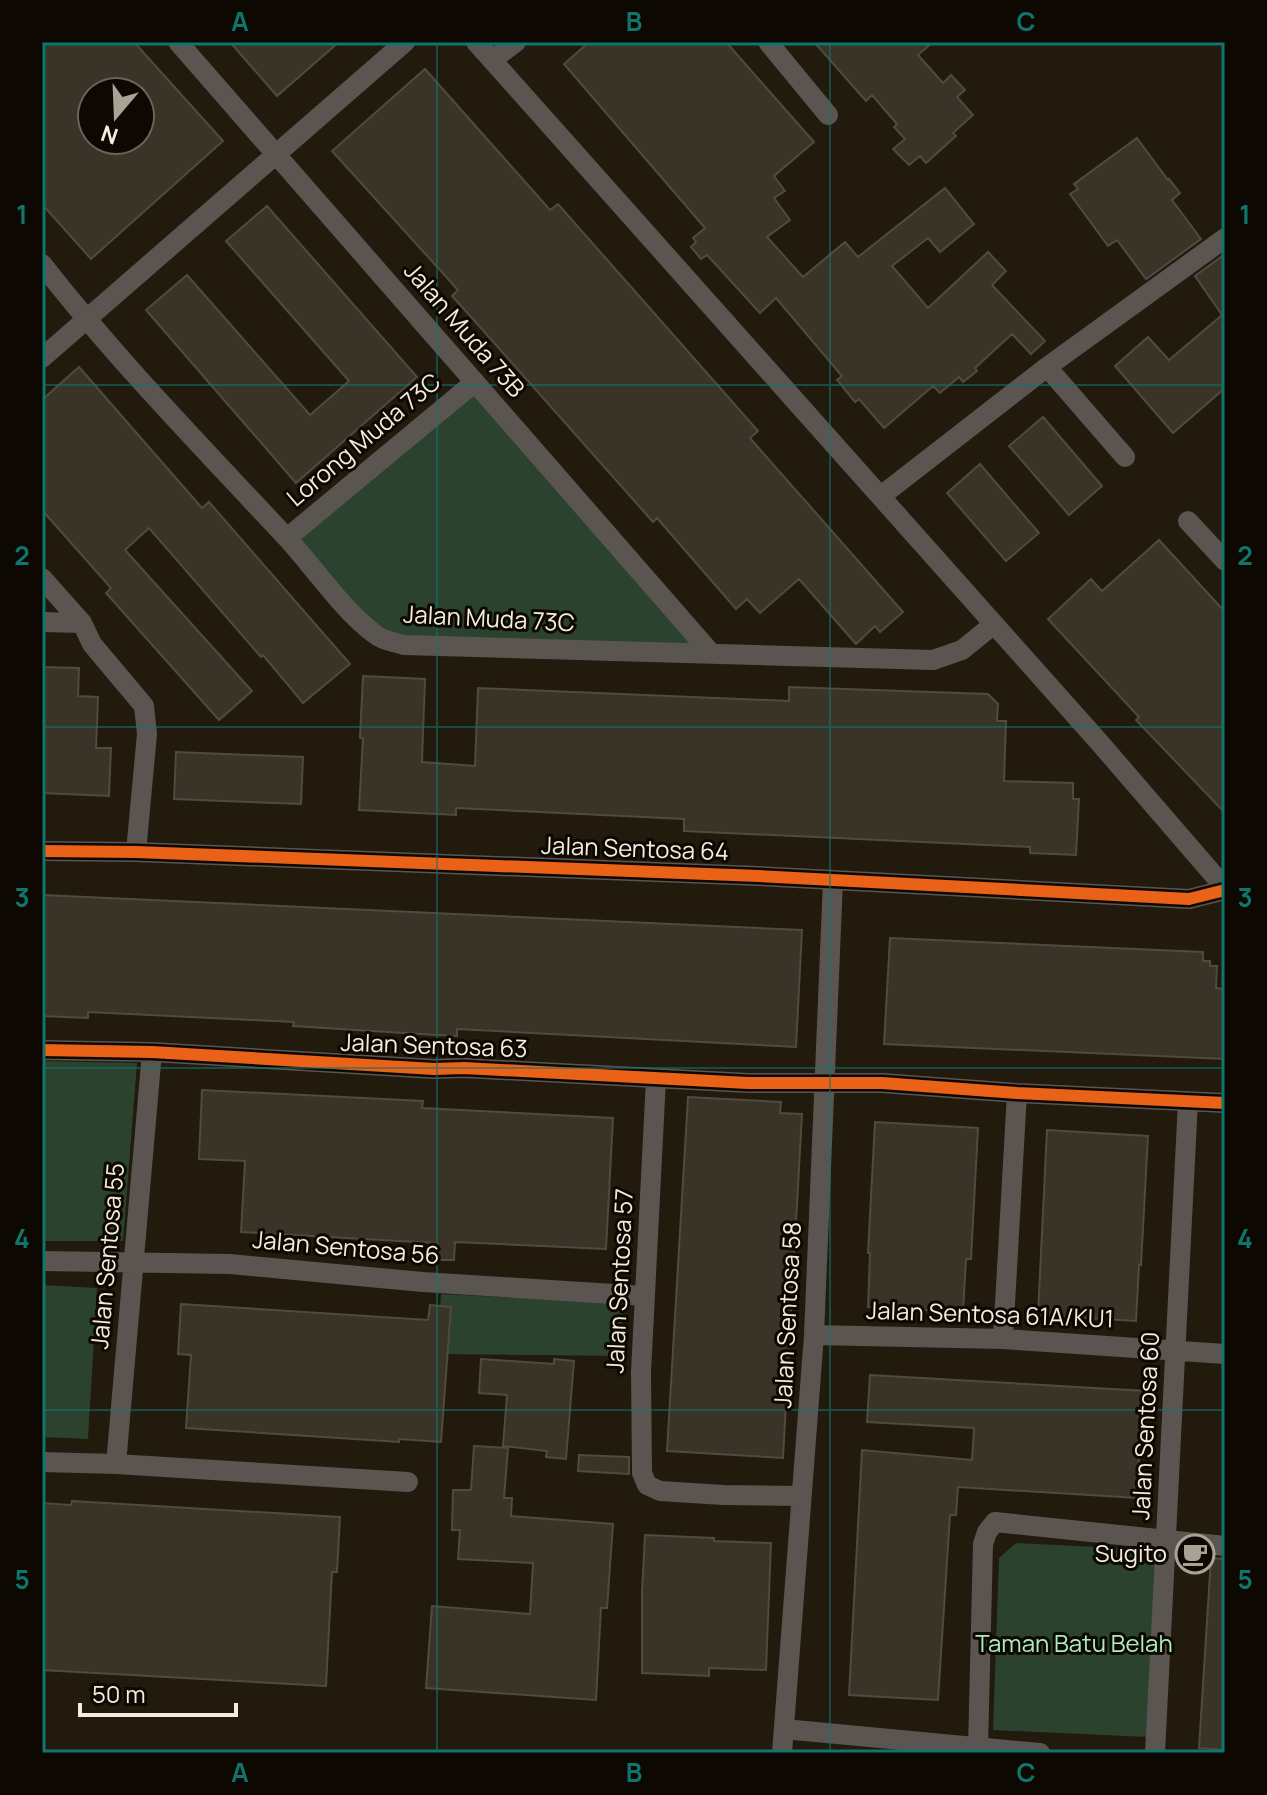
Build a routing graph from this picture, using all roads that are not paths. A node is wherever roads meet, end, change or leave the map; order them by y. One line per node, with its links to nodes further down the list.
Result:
1 (178, 42): 8 (street, Jalan Muda 73B)
2 (405, 42): 8 (street)
3 (476, 42): 6 (street)
4 (516, 42): 6 (street)
5 (768, 42): 7 (street)
6 (492, 60): 16 (street)
7 (828, 115)
8 (276, 154): 11 (street); 14 (street, Jalan Muda 73B)
9 (1225, 238): 13 (street)
10 (42, 264): 11 (street, Jalan Muda 73C)
11 (86, 320): 12 (street); 18 (street, Jalan Muda 73C)
12 (42, 358)
13 (1047, 367): 15 (street); 16 (street)
14 (475, 382): 18 (street, Lorong Muda 73C); 24 (street, Jalan Muda 73B)
15 (1125, 457)
16 (881, 496): 23 (street)
17 (1188, 521): 19 (street)
18 (287, 538): 24 (street, Jalan Muda 73C)
19 (1225, 561)
20 (42, 578): 22 (street)
21 (42, 622): 22 (street)
22 (82, 623): 26 (street)
23 (994, 624): 24 (street, Jalan Muda 73C); 28 (street)
24 (711, 653)
25 (42, 851): 26 (street, Jalan Sentosa 64)
26 (136, 852): 27 (street, Jalan Sentosa 64)
27 (833, 880): 28 (street, Jalan Sentosa 64); 32 (street, Jalan Sentosa 58)
28 (1225, 889)
29 (42, 1050): 30 (street, Jalan Sentosa 63)
30 (152, 1052): 31 (street, Jalan Sentosa 63); 37 (street, Jalan Sentosa 55)
31 (656, 1079): 32 (street, Jalan Sentosa 63); 38 (street, Jalan Sentosa 57)
32 (824, 1084): 33 (street, Jalan Sentosa 63); 39 (street, Jalan Sentosa 58)
33 (1017, 1093): 34 (street, Jalan Sentosa 63); 40 (street)
34 (1188, 1101): 35 (street, Jalan Sentosa 63); 41 (street, Jalan Sentosa 60)
35 (1225, 1103)
36 (42, 1261): 37 (street, Jalan Sentosa 56)
37 (134, 1263): 38 (street, Jalan Sentosa 56); 44 (street, Jalan Sentosa 55)
38 (645, 1296): 46 (street, Jalan Sentosa 57)
39 (814, 1335): 40 (street, Jalan Sentosa 61A/KU1); 46 (street, Jalan Sentosa 58)
40 (1003, 1339): 41 (street, Jalan Sentosa 61A/KU1)
41 (1175, 1351): 42 (street, Jalan Sentosa 61A/KU1); 47 (street, Jalan Sentosa 60)
42 (1225, 1354)
43 (42, 1462): 44 (street)
44 (116, 1464): 45 (street)
45 (408, 1482)
46 (801, 1496): 49 (street, Jalan Sentosa 58)
47 (1166, 1541): 48 (street); 50 (street); 53 (street, Jalan Sentosa 60)
48 (1225, 1546)
49 (784, 1729): 50 (street); 51 (street, Jalan Sentosa 58)
50 (978, 1748): 52 (street)
51 (782, 1753)
52 (1040, 1753)
53 (1155, 1753)

